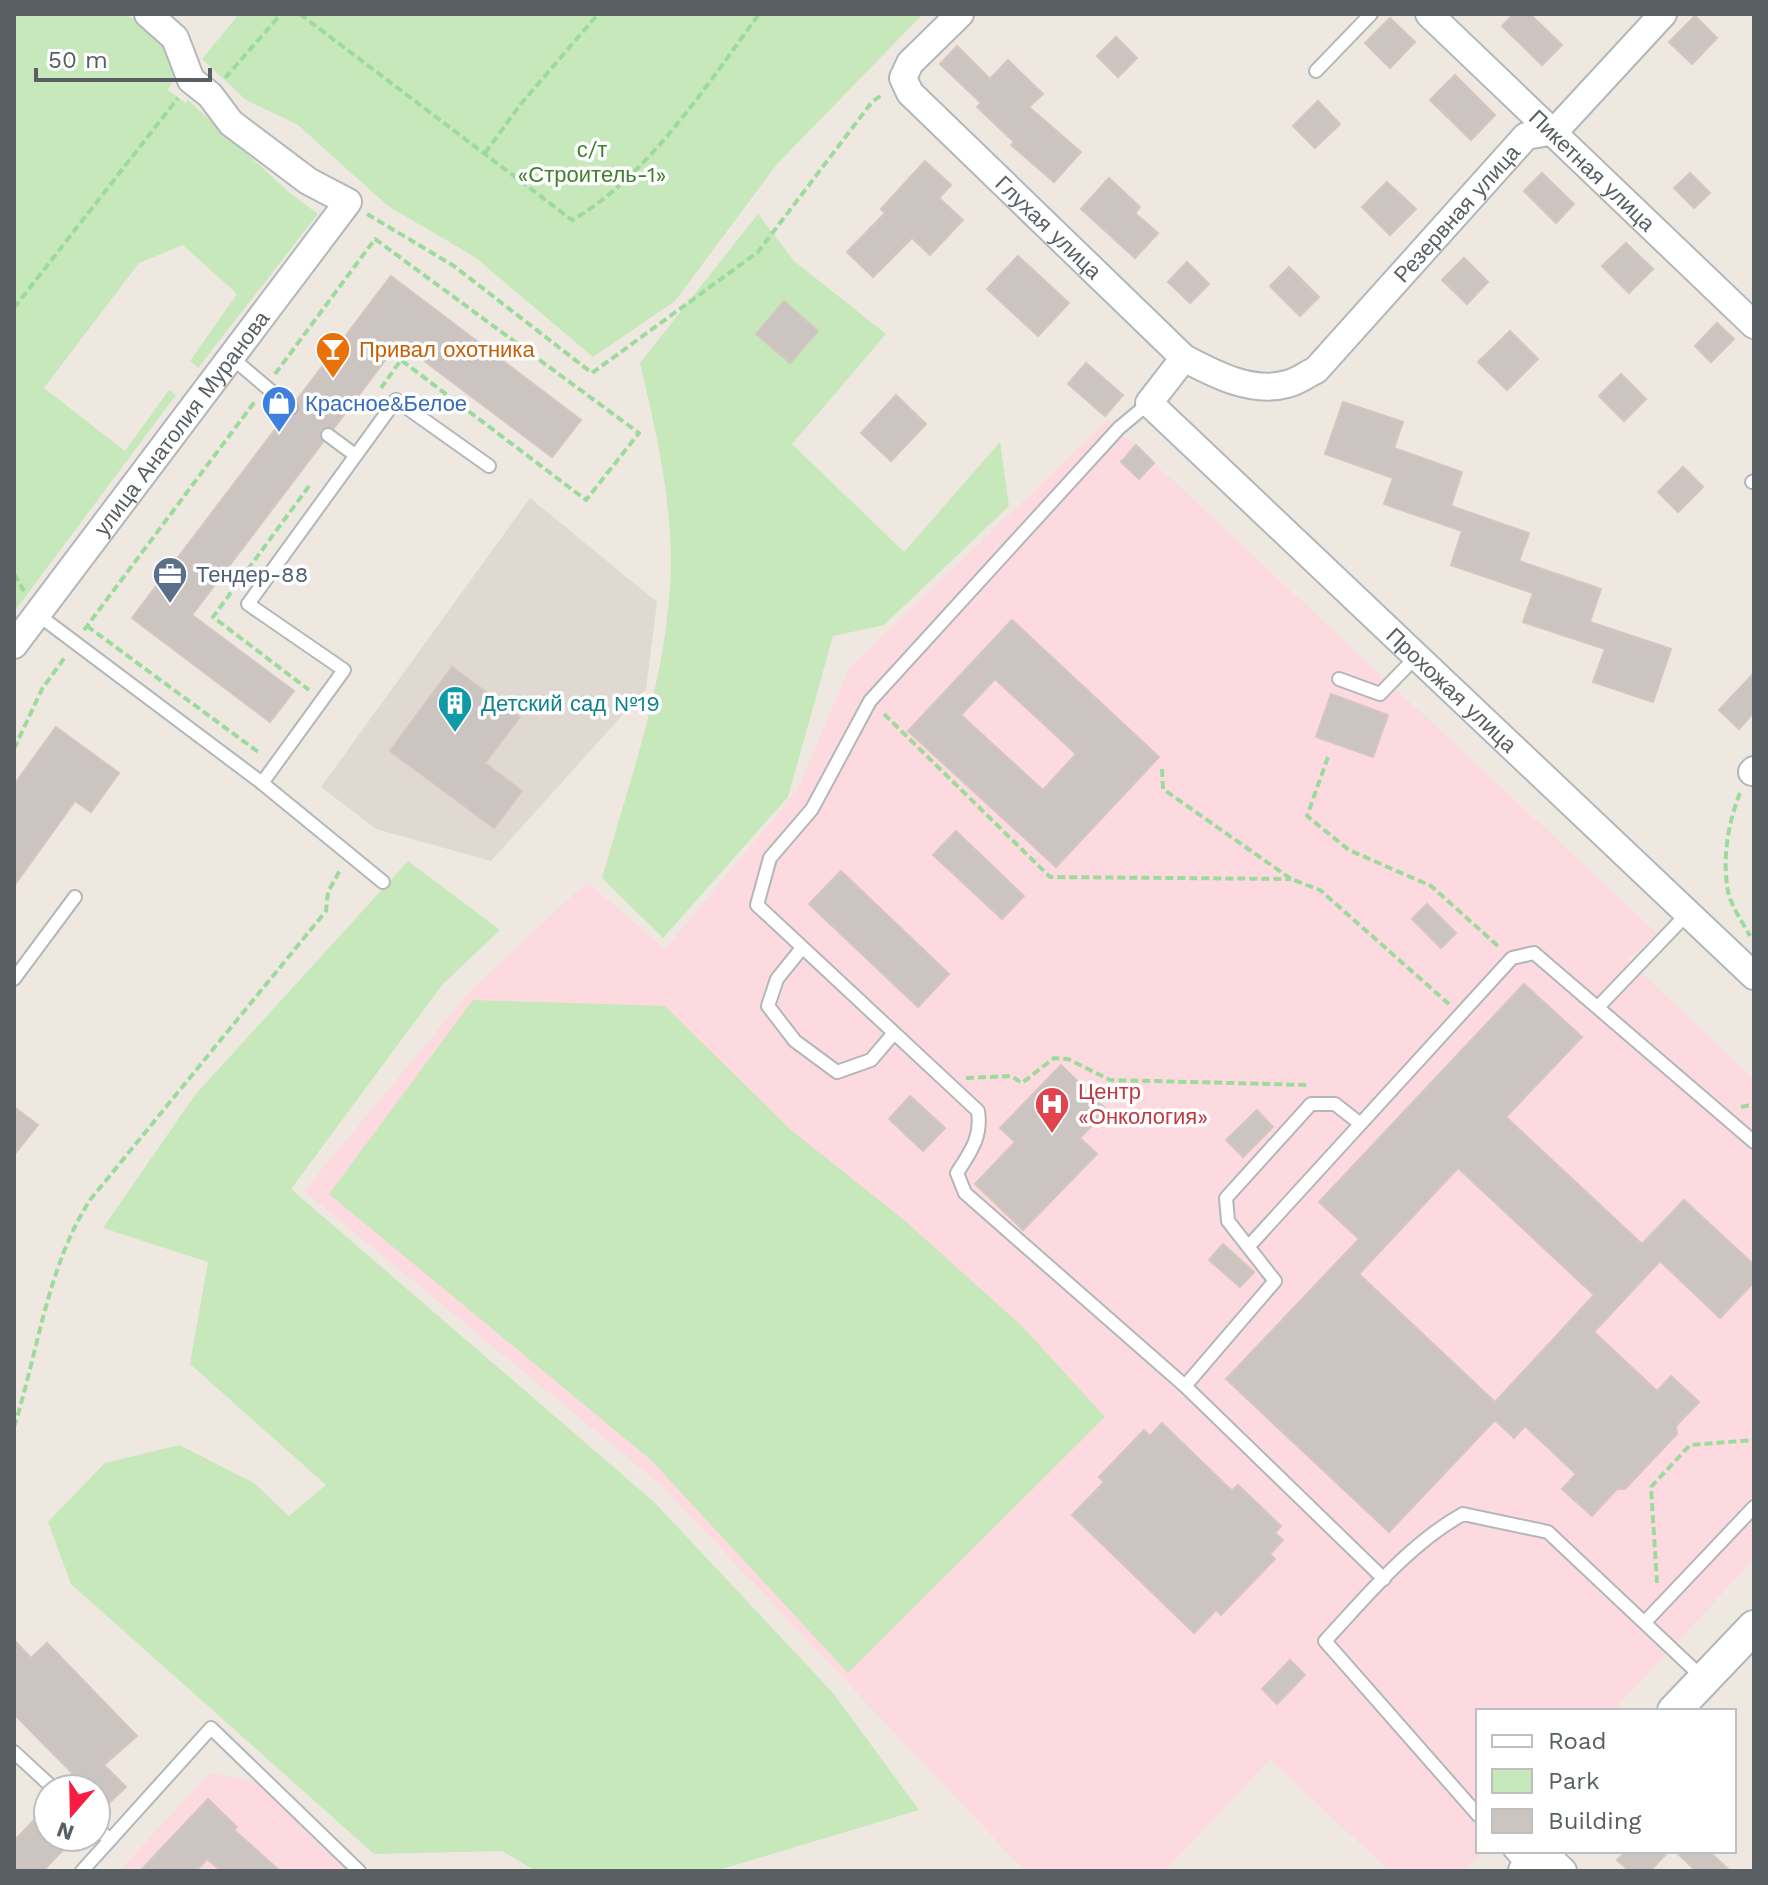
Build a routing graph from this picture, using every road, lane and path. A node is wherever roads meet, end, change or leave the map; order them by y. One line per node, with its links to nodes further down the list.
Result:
1 (148, 14): 12 (street)
2 (281, 14): 12 (path)
3 (300, 14): 14 (path)
4 (598, 14): 14 (path)
5 (759, 14): 14 (path)
6 (960, 14): 11 (street)
7 (1371, 14): 10 (lane)
8 (1429, 14): 13 (street, Пикетная улица)
9 (1663, 14): 13 (street, Резервная улица)
10 (1316, 71)
11 (903, 78): 15 (path); 19 (street, Глухая улица)
12 (201, 88): 15 (street); 16 (path)
13 (1555, 131): 17 (street, Пикетная улица); 20 (street, Резервная улица)
14 (485, 153)
15 (348, 202): 18 (street, улица Анатолия Муранова)
16 (14, 308)
17 (1754, 325)
18 (231, 357): 21 (lane); 29 (street, улица Анатолия Муранова)
19 (1184, 358): 20 (street, Глухая улица); 23 (street)
20 (1288, 384)
21 (266, 386): 22 (path); 24 (lane); 30 (path)
22 (375, 396)
23 (1149, 403): 33 (street, Прохожая улица); 36 (lane)
24 (291, 408)
25 (328, 435): 26 (lane)
26 (355, 455): 27 (lane); 42 (lane)
27 (489, 466)
28 (314, 480): 35 (path)
29 (37, 614): 31 (lane); 32 (street, улица Анатолия Муранова)
30 (87, 626): 31 (path); 38 (path)
31 (75, 644): 37 (path); 42 (lane)
32 (14, 645)
33 (1416, 657): 34 (lane); 47 (street, Прохожая улица)
34 (1339, 679)
35 (304, 701)
36 (870, 701): 44 (path); 49 (lane)
37 (14, 749)
38 (263, 755)
39 (1328, 757): 50 (path)
40 (1162, 769): 44 (path)
41 (1753, 771): 48 (path)
42 (262, 783): 43 (lane)
43 (349, 853): 45 (lane); 62 (path)
44 (1291, 879): 54 (path)
45 (383, 882)
46 (75, 897): 52 (lane)
47 (1687, 914): 51 (street, Прохожая улица); 53 (lane)
48 (1754, 941)
49 (802, 948): 55 (lane); 55 (lane)
50 (1512, 958): 53 (lane); 54 (lane)
51 (1754, 976)
52 (14, 979)
53 (1599, 1006): 59 (lane)
54 (1460, 1014): 58 (lane)
55 (894, 1033): 56 (lane)
56 (950, 1084): 57 (path); 61 (lane)
57 (1314, 1085)
58 (1358, 1122): 60 (lane); 60 (lane)
59 (1754, 1142)
60 (1249, 1246): 61 (lane)
61 (1185, 1386): 65 (lane)
62 (14, 1427)
63 (1754, 1440): 66 (path)
64 (1754, 1507): 66 (lane)
65 (1384, 1579): 67 (lane); 73 (lane)
66 (1659, 1609): 67 (lane)
67 (1645, 1622): 69 (lane)
68 (1754, 1627): 69 (street)
69 (1704, 1679): 70 (street)
70 (1676, 1709)
71 (14, 1752): 72 (lane)
72 (37, 1773)
73 (1476, 1813)
74 (112, 1838): 78 (lane)
75 (98, 1853): 77 (lane)
76 (1530, 1859): 79 (street)
77 (82, 1871)
78 (359, 1871)
79 (1563, 1871)

